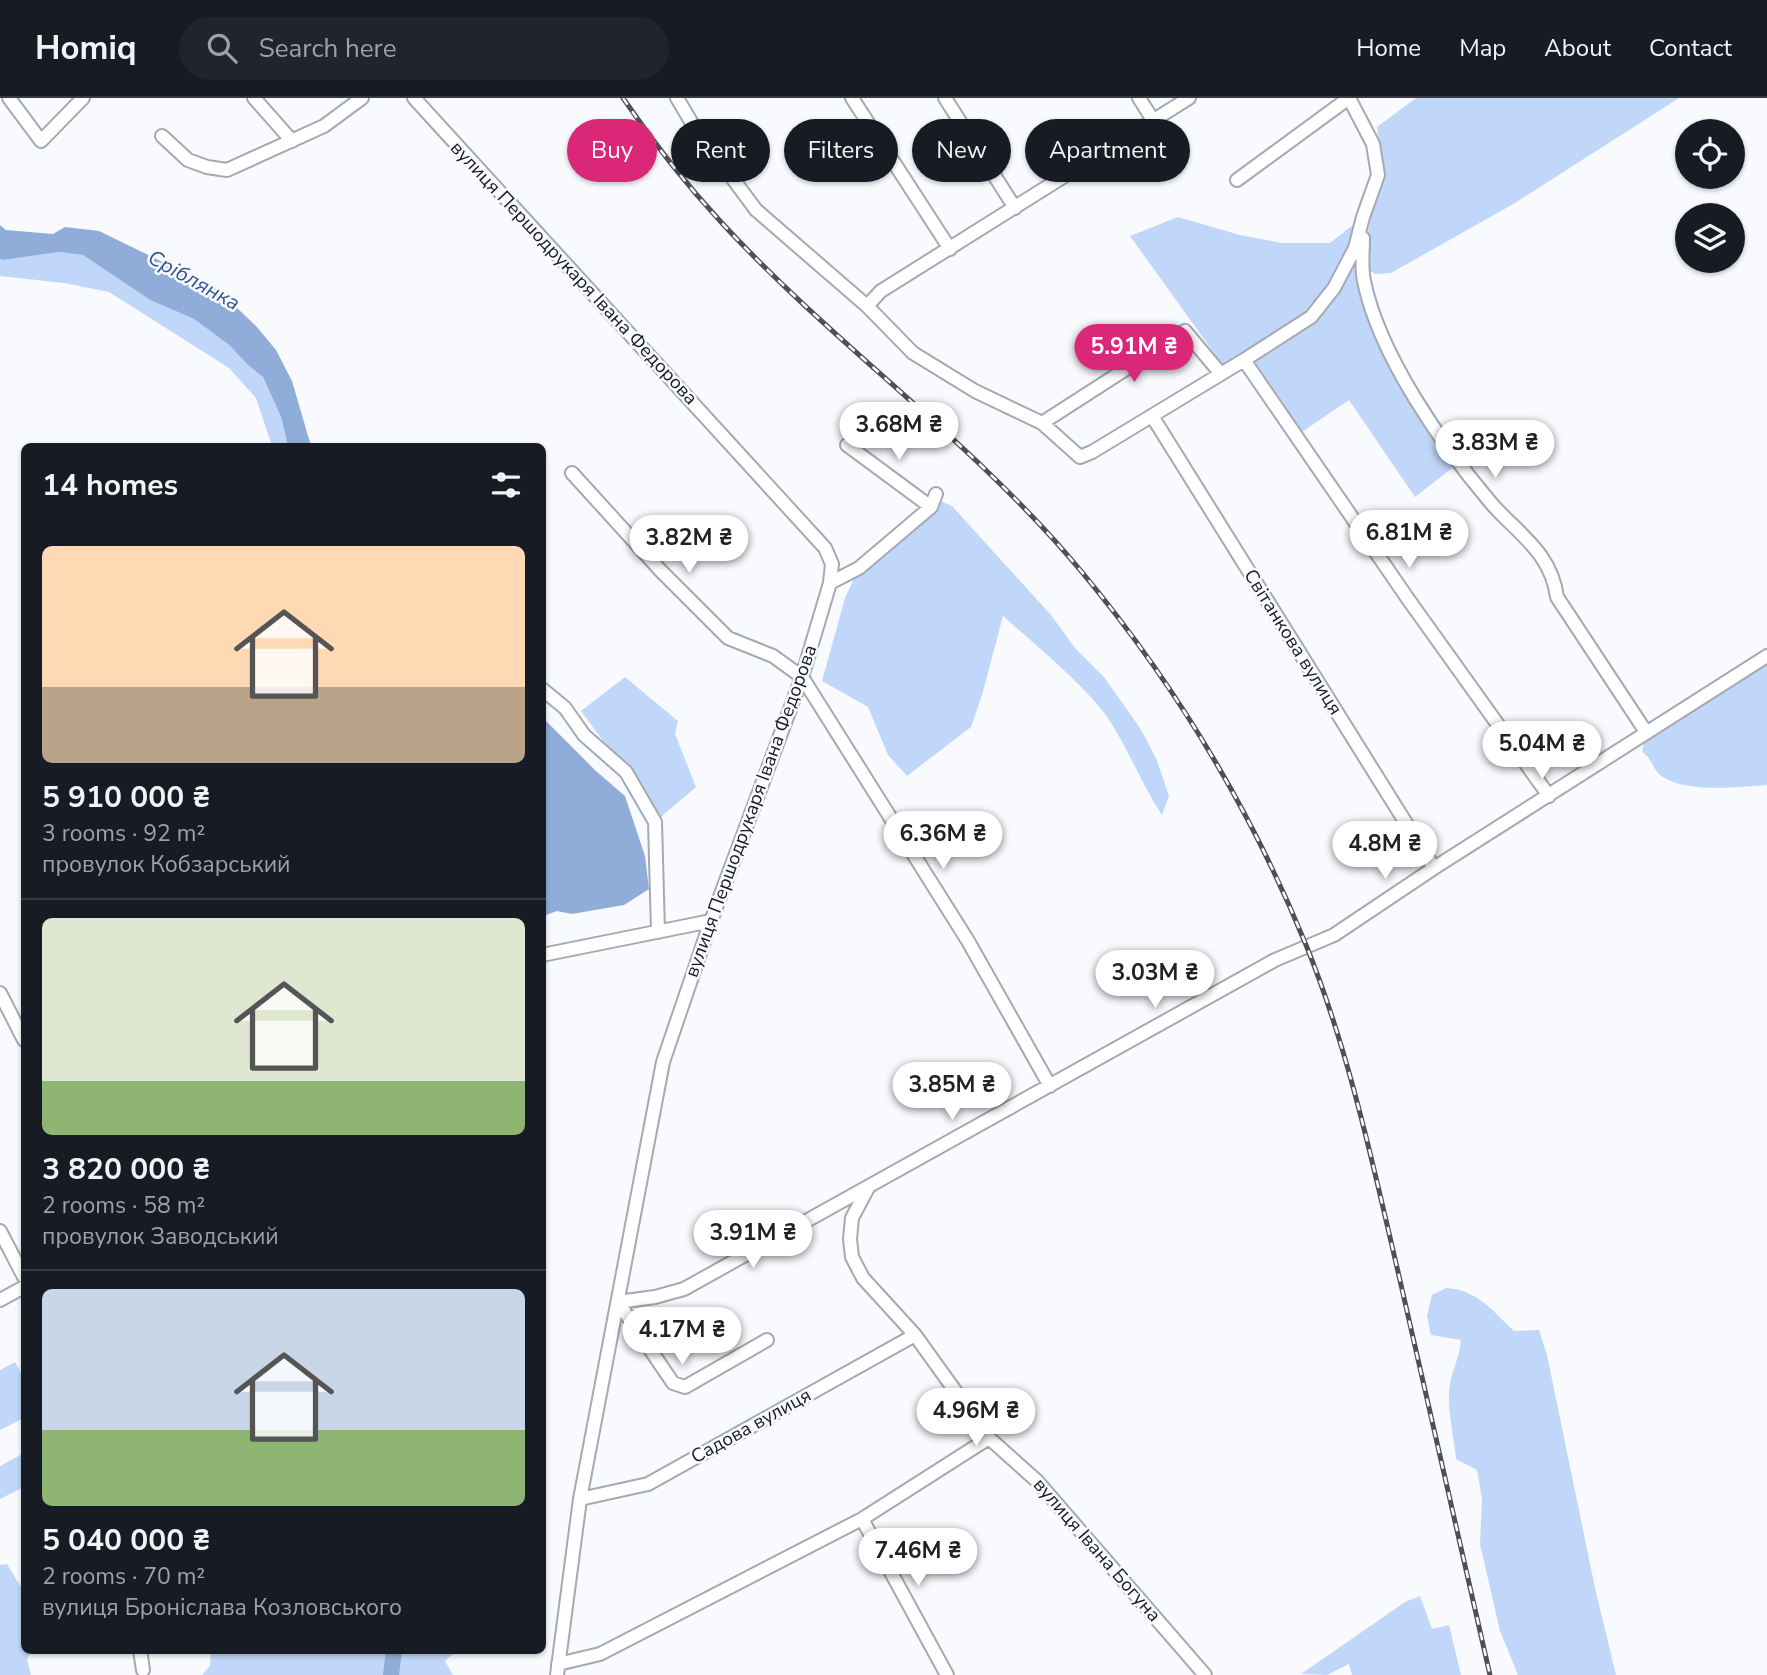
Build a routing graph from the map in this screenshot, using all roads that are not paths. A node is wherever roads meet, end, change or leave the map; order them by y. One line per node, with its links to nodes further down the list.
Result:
1 (9, 98): 2 (street)
2 (83, 98)
3 (254, 98): 15 (street)
4 (362, 98): 15 (street)
5 (414, 98): 28 (street, вулиця Першодрукаря Івана Федорова)
6 (677, 98): 21 (street)
7 (852, 98): 20 (street)
8 (945, 98): 18 (street)
9 (1139, 98): 12 (street)
10 (1189, 98): 13 (street)
11 (1349, 98): 16 (street); 19 (street)
12 (1152, 119)
13 (1155, 119)
14 (162, 136): 15 (street)
15 (292, 141)
16 (1237, 180)
17 (1056, 182): 18 (street)
18 (1015, 208): 20 (street)
19 (1363, 217): 22 (street); 32 (street)
20 (950, 249): 21 (street)
21 (867, 306): 25 (street)
22 (1244, 360): 23 (street); 33 (street)
23 (1221, 374): 24 (street); 25 (street)
24 (1152, 416): 25 (street); 34 (street, Світанкова вулиця)
25 (1042, 423)
26 (847, 444): 28 (street)
27 (572, 473): 30 (street)
28 (830, 583): 30 (street, вулиця Першодрукаря Івана Федорова)
29 (1767, 656): 32 (street)
30 (802, 677): 35 (street, вулиця Першодрукаря Івана Федорова); 40 (street)
31 (546, 692): 36 (street)
32 (1646, 732): 33 (street)
33 (1549, 796): 34 (street)
34 (1434, 868): 40 (street)
35 (711, 921): 36 (street); 46 (street, вулиця Першодрукаря Івана Федорова)
36 (658, 932): 37 (street)
37 (546, 954)
38 (0, 993): 39 (street)
39 (21, 1034)
40 (1050, 1086): 41 (street)
41 (870, 1186): 46 (street); 47 (street, вулиця Івана Богуна)
42 (0, 1231): 43 (street)
43 (21, 1271)
44 (21, 1289): 45 (street)
45 (0, 1300)
46 (618, 1302): 48 (street); 50 (street, вулиця Першодрукаря Івана Федорова)
47 (915, 1335): 49 (street, вулиця Івана Богуна); 50 (street, Садова вулиця)
48 (767, 1340)
49 (989, 1438): 51 (street); 56 (street, вулиця Івана Богуна)
50 (580, 1499): 53 (street, вулиця Першодрукаря Івана Федорова)
51 (862, 1519): 53 (street); 55 (street)
52 (140, 1654): 54 (street)
53 (558, 1669)
54 (144, 1670)
55 (947, 1675)
56 (1205, 1675)

